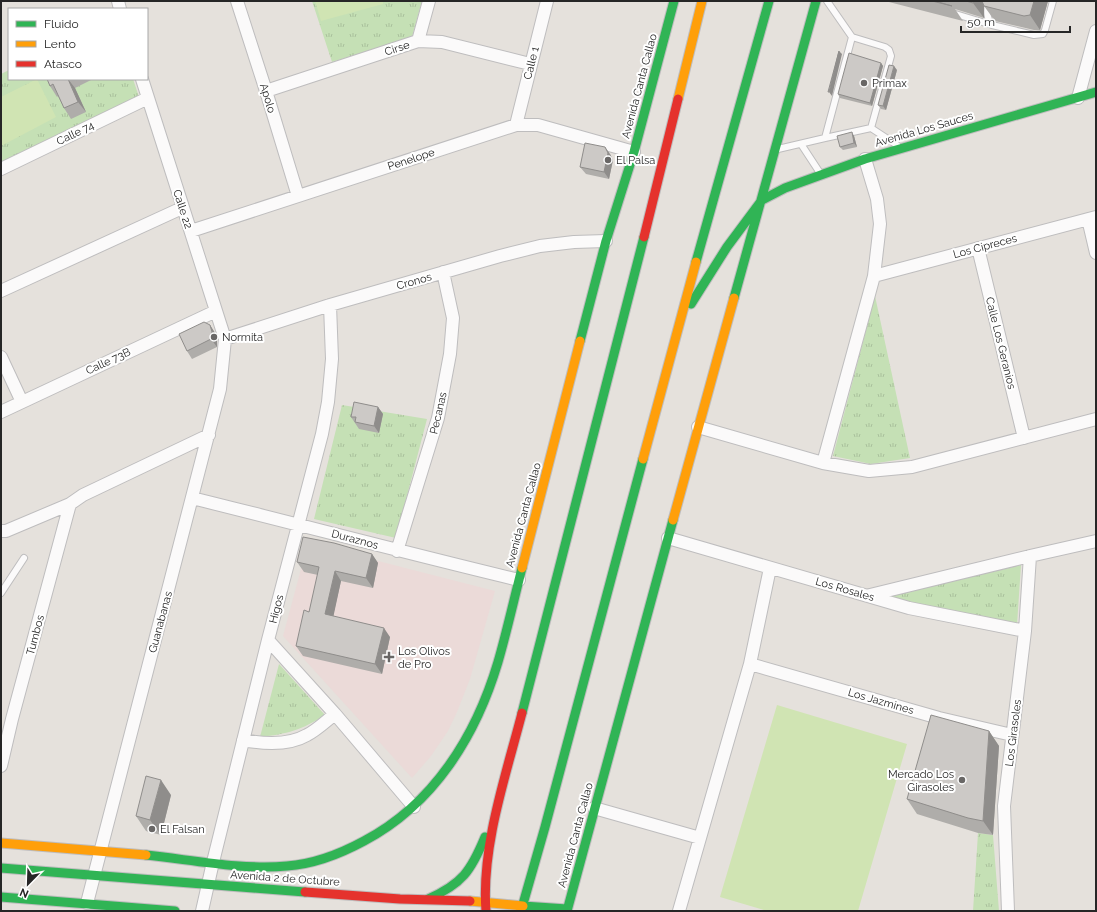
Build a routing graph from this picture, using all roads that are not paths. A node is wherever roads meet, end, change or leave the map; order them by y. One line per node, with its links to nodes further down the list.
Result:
1 (237, 1): 18 (street, Apolo)
2 (429, 1): 15 (street)
3 (547, 1): 16 (street, Calle 1)
4 (674, 1): 28 (main road, Avenida Canta Callao)
5 (702, 1): 77 (main road)
6 (770, 1): 45 (main road)
7 (816, 1): 27 (main road, Avenida Canta Callao)
8 (827, 1): 14 (lane)
9 (986, 1): 12 (lane)
10 (1053, 1): 12 (lane)
11 (948, 12): 12 (lane)
12 (992, 25)
13 (1096, 31): 21 (street)
14 (852, 37): 23 (lane); 24 (lane)
15 (418, 41): 16 (street, Cirse); 18 (street, Cirse)
16 (530, 64): 22 (street, Calle 1)
17 (142, 80): 20 (street, Calle 22)
18 (266, 91): 32 (street, Apolo)
19 (1096, 92): 21 (main road, Avenida Los Sauces)
20 (148, 98): 30 (street, Calle 74); 34 (street, Calle 22)
21 (1078, 98): 26 (main road, Avenida Los Sauces)
22 (516, 125): 28 (street, Penelope); 32 (street, Penelope)
23 (871, 128): 24 (lane); 26 (lane)
24 (825, 138): 25 (lane)
25 (801, 144): 27 (lane); 31 (lane)
26 (901, 148): 29 (main road, Avenida Los Sauces)
27 (776, 149): 33 (main road, Avenida Canta Callao)
28 (634, 152): 37 (main road, Avenida Canta Callao)
29 (865, 159): 31 (main road, Avenida Los Sauces); 41 (street)
30 (1, 169)
31 (821, 174): 33 (main road, Avenida Los Sauces)
32 (298, 196): 36 (street, Penelope)
33 (762, 200): 45 (main road); 51 (main road, Avenida Canta Callao)
34 (182, 208): 36 (street, Calle 22); 42 (street)
35 (1092, 218): 38 (street, Los Cipreces); 39 (street)
36 (191, 231): 44 (street, Calle 22)
37 (606, 241): 40 (street, Cronos); 65 (main road, Avenida Canta Callao)
38 (978, 248): 41 (street, Los Cipreces); 53 (street, Calle Los Geranios)
39 (1096, 253)
40 (444, 272): 43 (street, Cronos); 61 (street, Pecanas)
41 (874, 276): 54 (street)
42 (1, 291)
43 (330, 306): 46 (street, Cronos); 57 (street, Higos)
44 (216, 311): 46 (street, Calle 22); 48 (street, Calle 73B)
45 (676, 330): 90 (main road)
46 (225, 339): 52 (street, Guanabanas)
47 (1, 357): 48 (street)
48 (22, 402): 49 (street, Calle 73B)
49 (1, 412)
50 (1096, 419): 53 (street)
51 (698, 427): 54 (street); 59 (main road, Avenida Canta Callao)
52 (209, 435): 55 (street, Guanabanas); 56 (street)
53 (1024, 438): 54 (street)
54 (823, 463)
55 (192, 498): 57 (street, Duraznos); 81 (street, Guanabanas)
56 (70, 504): 58 (street); 72 (street, Tumbos)
57 (298, 524): 61 (street, Duraznos); 69 (street, Higos)
58 (1, 531)
59 (668, 538): 64 (street, Los Rosales); 78 (main road, Avenida Canta Callao)
60 (1096, 541): 62 (street)
61 (398, 551): 65 (street, Duraznos)
62 (1030, 556): 67 (street); 68 (street, Los Girasoles)
63 (24, 558): 66 (lane)
64 (770, 568): 67 (street, Los Rosales); 70 (street)
65 (518, 580): 76 (main road, Avenida Canta Callao)
66 (1, 593)
67 (869, 596): 68 (street, Los Rosales)
68 (1025, 631): 73 (street, Los Girasoles)
69 (268, 640): 71 (street); 74 (street, Higos)
70 (750, 664): 73 (street, Los Jazmines); 79 (street)
71 (335, 714): 74 (street); 76 (street)
72 (7, 718): 75 (street, Tumbos)
73 (1012, 735): 95 (street, Los Girasoles)
74 (243, 740): 82 (street, Higos)
75 (1, 766)
76 (414, 807): 82 (main road, Avenida Canta Callao)
77 (498, 808): 87 (main road); 89 (main road)
78 (594, 808): 79 (street); 91 (main road, Avenida Canta Callao)
79 (700, 838): 94 (street)
80 (1, 843): 81 (main road)
81 (101, 850): 82 (main road); 84 (street, Guanabanas)
82 (213, 862): 85 (street, Higos)
83 (1, 868): 84 (main road, Avenida 2 de Octubre)
84 (95, 875): 85 (main road, Avenida 2 de Octubre); 88 (street, Guanabanas)
85 (208, 884): 87 (main road, Avenida 2 de Octubre); 93 (street, Higos)
86 (1, 897): 88 (main road)
87 (427, 900): 89 (main road, Avenida 2 de Octubre)
88 (87, 903): 92 (main road)
89 (485, 907): 90 (main road, Avenida 2 de Octubre)
90 (522, 908): 91 (main road, Avenida 2 de Octubre)
91 (567, 910)
92 (175, 911)
93 (202, 911)
94 (679, 911)
95 (1008, 911)

